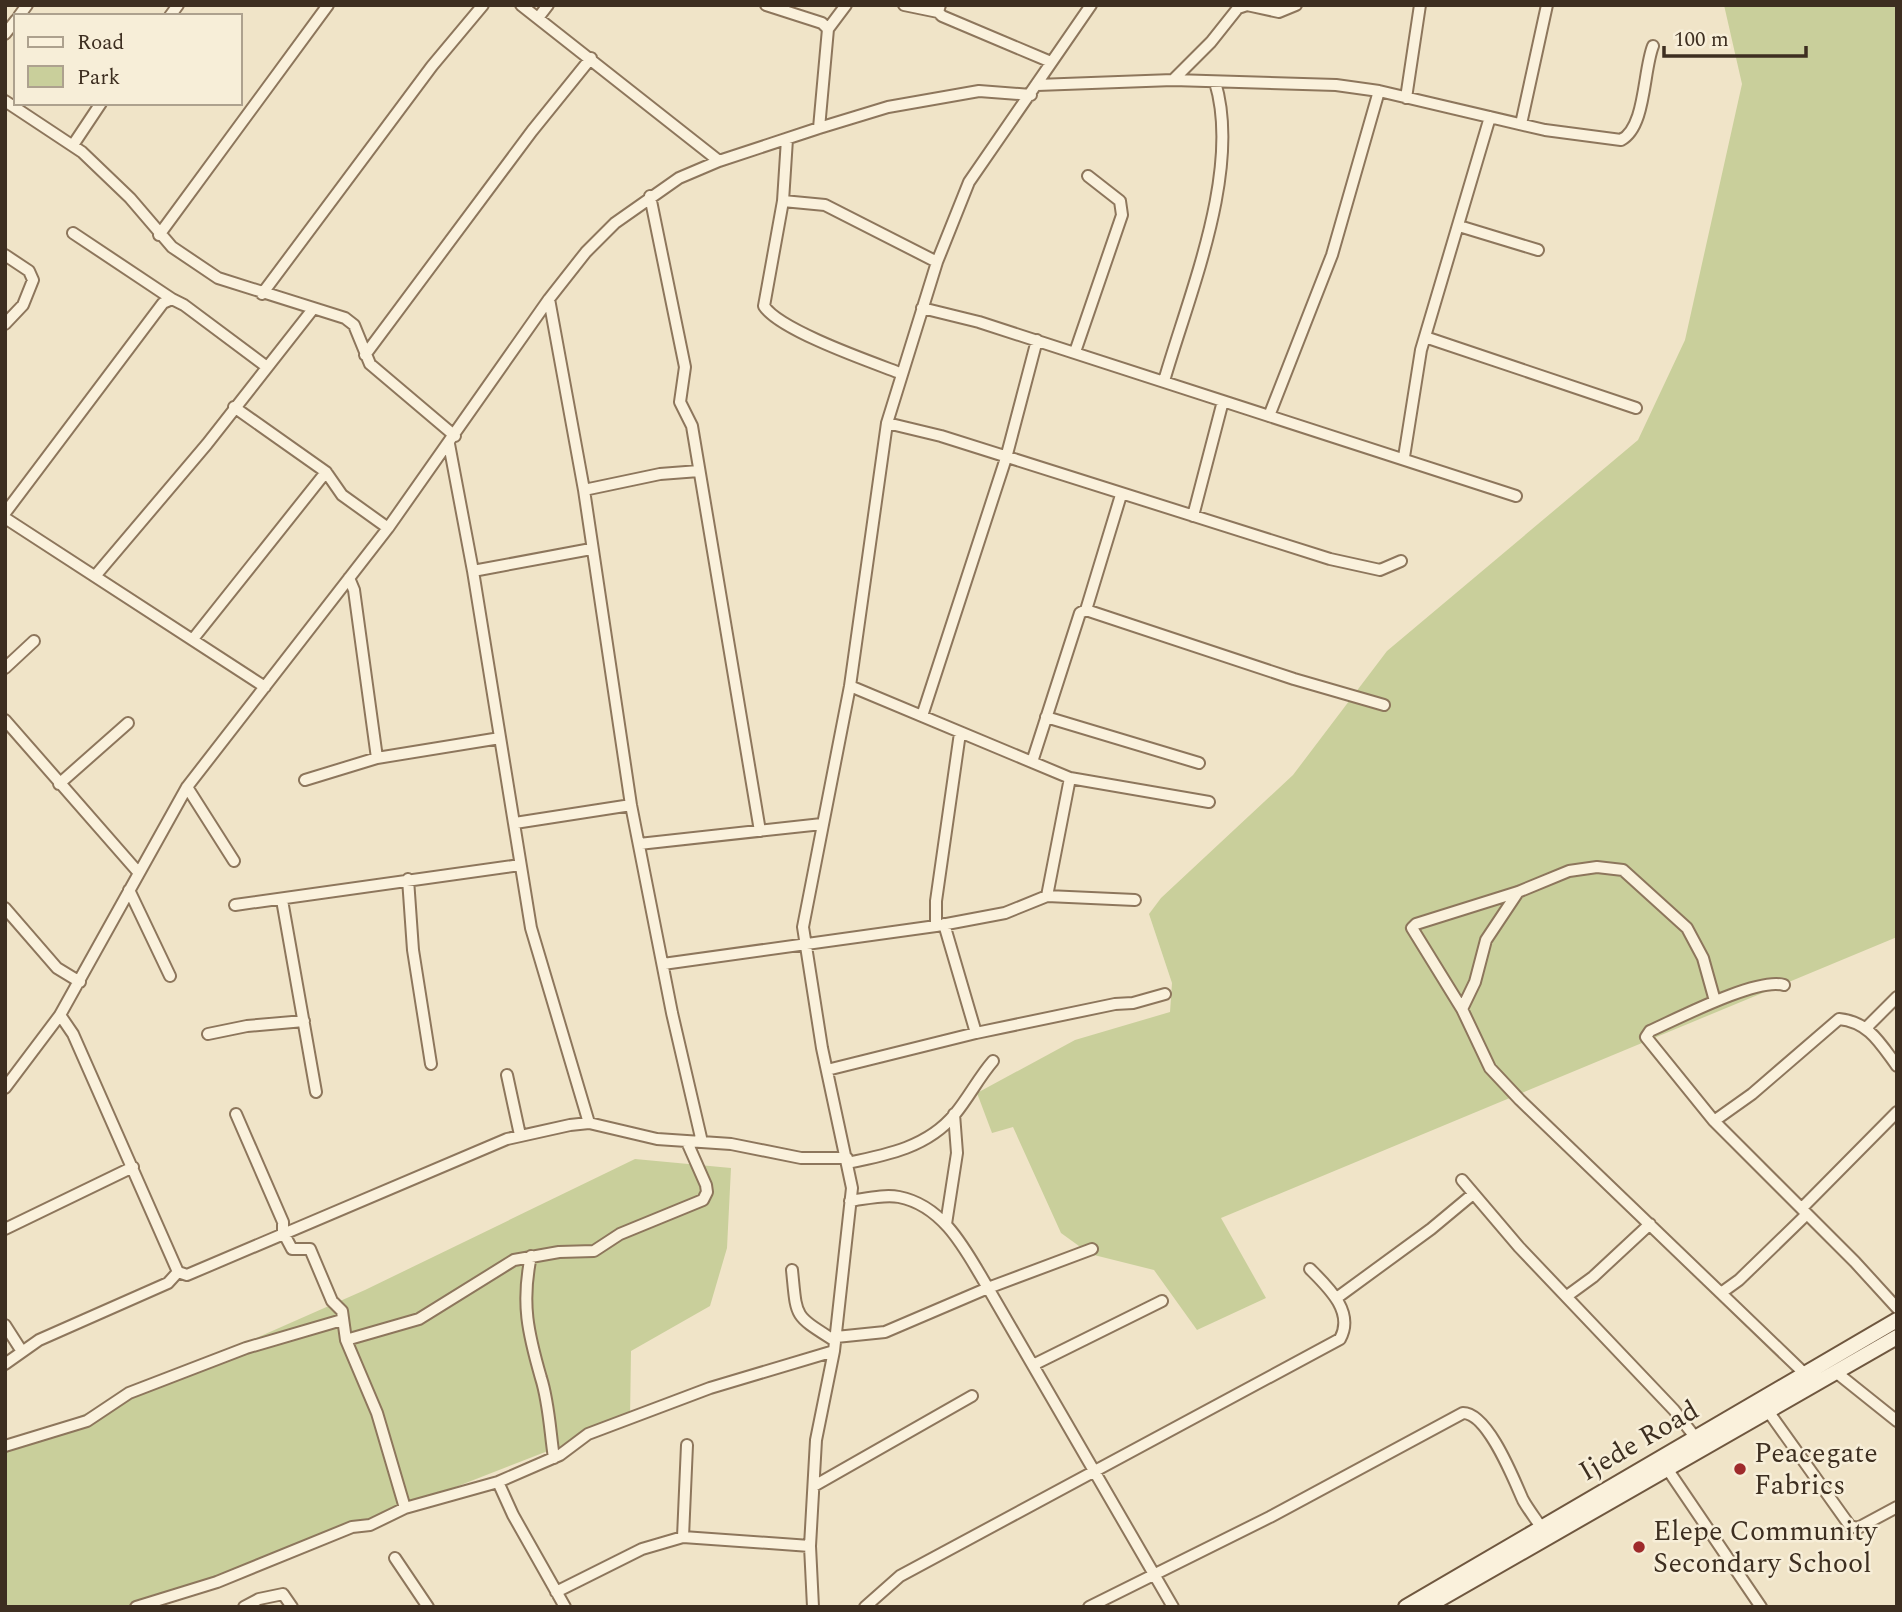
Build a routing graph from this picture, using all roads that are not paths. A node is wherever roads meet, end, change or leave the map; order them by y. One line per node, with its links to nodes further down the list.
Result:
1 (328, 5): 36 (street)
2 (483, 5): 40 (street)
3 (522, 5): 13 (street)
4 (548, 5): 13 (street)
5 (766, 5): 14 (street)
6 (846, 5): 14 (street)
7 (904, 5): 12 (street)
8 (1091, 5): 17 (street)
9 (1296, 5): 18 (street)
10 (1420, 5): 22 (street)
11 (1547, 5): 26 (street)
12 (939, 8): 17 (street)
13 (538, 18): 16 (street)
14 (828, 29): 27 (street)
15 (1653, 46): 26 (street)
16 (591, 58): 30 (street); 49 (street)
17 (1051, 62): 20 (street)
18 (1173, 80): 19 (street); 20 (street)
19 (1215, 82): 21 (street); 52 (street)
20 (1034, 90): 27 (street); 39 (street)
21 (1379, 91): 22 (street); 56 (street)
22 (1406, 98): 25 (street)
23 (5, 101): 29 (street)
24 (100, 105): 29 (street)
25 (1490, 117): 26 (street); 34 (street)
26 (1521, 124)
27 (819, 128): 28 (street)
28 (787, 139): 30 (street); 33 (street)
29 (73, 145): 36 (street)
30 (719, 161): 32 (street)
31 (1088, 176): 48 (street)
32 (650, 196): 42 (street); 61 (street)
33 (783, 201): 39 (street); 51 (street)
34 (1459, 226): 37 (street); 46 (street)
35 (73, 233): 41 (street)
36 (159, 235): 40 (street)
37 (1538, 250)
38 (5, 255): 45 (street)
39 (937, 262): 43 (street)
40 (262, 294): 44 (street)
41 (172, 299): 50 (street); 66 (street)
42 (549, 299): 58 (street); 63 (street)
43 (922, 308): 47 (street); 51 (street)
44 (313, 309): 49 (street); 50 (street)
45 (5, 324)
46 (1425, 337): 55 (street); 59 (street)
47 (1037, 340): 48 (street); 60 (street)
48 (1076, 352): 52 (street)
49 (365, 355): 58 (street)
50 (267, 367): 54 (street)
51 (900, 373): 57 (street)
52 (1164, 381): 53 (street)
53 (1223, 401): 56 (street); 67 (street)
54 (234, 407): 62 (street); 72 (street)
55 (1636, 408)
56 (1269, 416): 59 (street)
57 (887, 423): 60 (street); 78 (street)
58 (452, 440): 68 (street); 71 (street)
59 (1404, 457): 65 (street)
60 (1006, 458): 64 (street); 81 (street)
61 (699, 471): 63 (street); 98 (street)
62 (326, 472): 68 (street); 75 (street)
63 (584, 490): 69 (street)
64 (1121, 495): 67 (street); 74 (street)
65 (1516, 496)
66 (5, 516): 72 (street)
67 (1193, 516): 70 (street)
68 (388, 528): 73 (street)
69 (591, 549): 71 (street); 95 (street)
70 (1401, 561)
71 (473, 571): 86 (street)
72 (96, 575): 75 (street)
73 (349, 578): 79 (street); 87 (street)
74 (1087, 610): 80 (street); 82 (street)
75 (193, 639): 79 (street)
76 (34, 641): 77 (street)
77 (5, 668)
78 (850, 686): 81 (street); 97 (street)
79 (265, 687): 93 (street)
80 (1384, 705)
81 (922, 716): 85 (street)
82 (1046, 717): 88 (street); 89 (street)
83 (5, 720): 92 (street)
84 (128, 723): 92 (street)
85 (960, 733): 88 (street); 111 (street)
86 (500, 738): 87 (street); 96 (street)
87 (377, 758): 91 (street)
88 (1032, 762): 90 (street)
89 (1199, 763)
90 (1070, 778): 94 (street); 106 (street)
91 (305, 780)
92 (59, 784): 102 (street)
93 (187, 787): 100 (street); 102 (street)
94 (1209, 802)
95 (631, 805): 96 (street); 99 (street)
96 (515, 823): 101 (street)
97 (822, 824): 98 (street); 112 (street)
98 (760, 831): 99 (street)
99 (639, 844): 113 (street)
100 (234, 861)
101 (520, 865): 103 (street); 137 (street)
102 (138, 872): 104 (street)
103 (408, 879): 107 (street); 127 (street)
104 (129, 890): 114 (street); 115 (street)
105 (1518, 892): 119 (street); 120 (street); 120 (street)
106 (1047, 896): 108 (street); 111 (street)
107 (282, 900): 109 (street); 122 (street)
108 (1135, 901)
109 (235, 905)
110 (5, 908): 115 (street)
111 (940, 925): 112 (street); 124 (street)
112 (804, 943): 113 (street); 129 (street)
113 (663, 964): 140 (street)
114 (170, 976)
115 (80, 982): 121 (street)
116 (1784, 985): 119 (street)
117 (1165, 994): 124 (street)
118 (1897, 996): 123 (street)
119 (1715, 1001): 136 (street)
120 (1462, 1009): 148 (street)
121 (60, 1015): 131 (street); 142 (street)
122 (304, 1021): 125 (street); 132 (street)
123 (1866, 1028): 128 (street); 136 (street)
124 (976, 1033): 129 (street)
125 (208, 1034)
126 (993, 1060): 135 (street)
127 (431, 1064)
128 (1897, 1066)
129 (828, 1070): 141 (street)
130 (506, 1075): 138 (street)
131 (5, 1088)
132 (316, 1092)
133 (1897, 1112): 146 (street)
134 (236, 1114): 150 (street)
135 (954, 1114): 141 (street); 147 (street)
136 (1714, 1121): 146 (street)
137 (589, 1124): 138 (street); 139 (street)
138 (520, 1135): 150 (street)
139 (687, 1142): 140 (street); 152 (street)
140 (702, 1142): 141 (street)
141 (847, 1161): 145 (street)
142 (132, 1167): 149 (street); 155 (street)
143 (1462, 1180): 144 (street)
144 (1473, 1194): 158 (street); 159 (street)
145 (850, 1201): 147 (street); 167 (street)
146 (1805, 1211): 157 (street); 161 (street)
147 (946, 1224): 156 (street)
148 (1650, 1224): 157 (street); 158 (street)
149 (5, 1229)
150 (283, 1232): 155 (street); 162 (street)
151 (1092, 1249): 156 (street)
152 (531, 1256): 166 (street); 179 (street)
153 (1310, 1269): 159 (street)
154 (792, 1270): 167 (street)
155 (178, 1272): 168 (street)
156 (988, 1289): 167 (street); 170 (street)
157 (1721, 1293): 171 (street)
158 (1567, 1296): 176 (street)
159 (1338, 1297): 181 (street)
160 (1162, 1301): 170 (street)
161 (1897, 1308)
162 (342, 1320): 166 (street); 178 (street)
163 (1897, 1320): 171 (main road, Ijede Road)
164 (5, 1325): 168 (street)
165 (1897, 1337): 172 (main road, Ijede Road)
166 (346, 1340): 185 (street)
167 (835, 1343): 179 (street); 183 (street)
168 (20, 1350): 169 (street)
169 (5, 1364)
170 (1033, 1366): 181 (street)
171 (1804, 1373): 176 (main road, Ijede Road)
172 (1837, 1373): 174 (main road, Ijede Road); 175 (street)
173 (972, 1396): 183 (street)
174 (1768, 1411): 180 (main road, Ijede Road); 184 (street)
175 (1897, 1421)
176 (1695, 1437): 186 (main road, Ijede Road)
177 (687, 1445): 187 (street)
178 (5, 1446)
179 (554, 1458): 182 (street)
180 (1666, 1467): 202 (main road, Ijede Road); 203 (street)
181 (1091, 1470): 190 (street); 198 (street)
182 (498, 1482): 185 (street); 191 (street)
183 (814, 1486): 188 (street)
184 (1897, 1507)
185 (405, 1508): 192 (street)
186 (1541, 1527): 190 (street); 201 (main road, Ijede Road)
187 (683, 1537): 188 (street); 191 (street)
188 (810, 1546): 197 (street)
189 (395, 1558): 195 (street)
190 (1154, 1574): 199 (street); 200 (street)
191 (556, 1592): 196 (street)
192 (136, 1607)
193 (244, 1607): 194 (street)
194 (292, 1607)
195 (428, 1607)
196 (565, 1607)
197 (813, 1607)
198 (865, 1607)
199 (1089, 1607)
200 (1173, 1607)
201 (1406, 1607)
202 (1426, 1607)
203 (1761, 1607)

